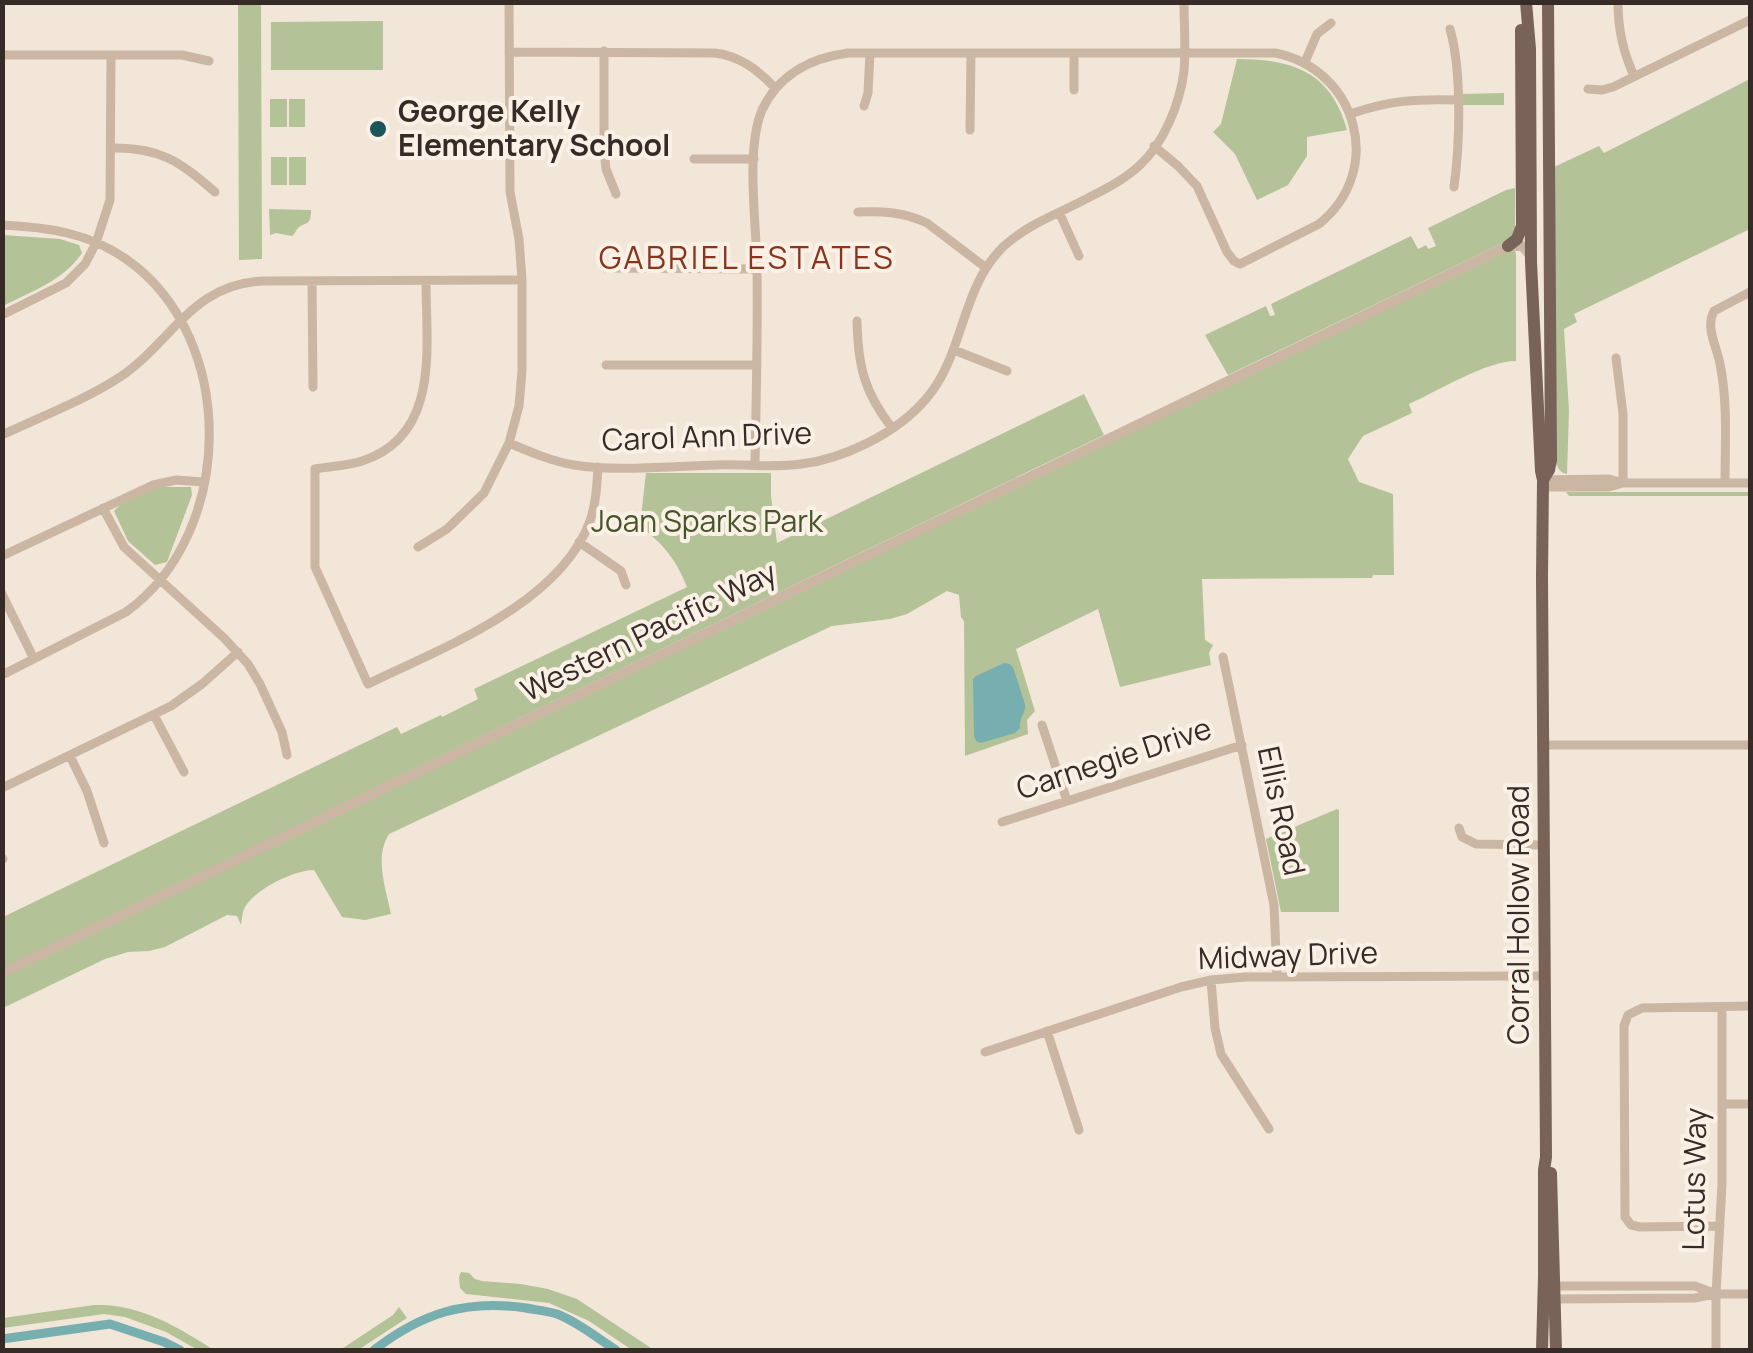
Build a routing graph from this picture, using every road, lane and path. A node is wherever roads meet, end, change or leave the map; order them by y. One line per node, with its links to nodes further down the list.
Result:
1 (509, 2): 10 (street)
2 (1184, 2): 11 (street, Carol Ann Drive)
3 (1524, 2): 38 (main road); 40 (main road, Corral Hollow Road)
4 (1548, 2): 47 (main road, Corral Hollow Road)
5 (1618, 2): 19 (street)
6 (1750, 20): 19 (street)
7 (1330, 23): 18 (street)
8 (1450, 29): 23 (street)
9 (604, 51): 10 (street); 20 (street); 33 (street)
10 (509, 52): 44 (street)
11 (1184, 52): 14 (street); 18 (street); 27 (street, Carol Ann Drive)
12 (870, 53): 13 (street); 20 (street); 24 (street)
13 (971, 53): 14 (street); 26 (street)
14 (1074, 53): 22 (street)
15 (2, 55): 16 (street)
16 (111, 55): 17 (street); 28 (street)
17 (209, 60)
18 (1305, 62): 25 (street)
19 (1634, 76): 21 (street)
20 (774, 88): 30 (street)
21 (1588, 89)
22 (1074, 90)
23 (1458, 100): 25 (street); 31 (street)
24 (864, 106)
25 (1350, 114): 27 (street)
26 (970, 130)
27 (1154, 146): 35 (street, Carol Ann Drive)
28 (111, 148): 32 (street); 37 (street)
29 (694, 159): 30 (street)
30 (754, 159): 43 (street)
31 (1454, 187)
32 (215, 192)
33 (616, 194)
34 (858, 212): 41 (street)
35 (1059, 212): 39 (street); 41 (street, Carol Ann Drive)
36 (2, 225): 37 (street)
37 (96, 243): 50 (street); 51 (street)
38 (1508, 246): 40 (street); 94 (street, Western Pacific Way)
39 (1080, 256)
40 (1532, 256): 48 (main road, Corral Hollow Road)
41 (985, 267): 53 (street, Carol Ann Drive)
42 (606, 268): 43 (street)
43 (757, 269): 56 (street)
44 (522, 280): 46 (street); 61 (street)
45 (312, 281): 46 (street); 51 (street); 58 (street)
46 (426, 282): 70 (street)
47 (1550, 286): 48 (main road); 65 (main road, Corral Hollow Road)
48 (1532, 287): 65 (main road, Corral Hollow Road)
49 (1750, 292): 67 (street)
50 (2, 315)
51 (181, 318): 60 (street); 64 (street)
52 (857, 321): 59 (street)
53 (954, 350): 57 (street); 59 (street, Carol Ann Drive)
54 (1616, 358): 66 (street)
55 (606, 365): 56 (street)
56 (757, 365): 62 (street)
57 (1008, 371)
58 (313, 387)
59 (892, 428): 62 (street, Carol Ann Drive)
60 (2, 435)
61 (509, 443): 63 (street, Carol Ann Drive); 71 (street)
62 (755, 464): 63 (street, Carol Ann Drive)
63 (598, 467): 70 (street)
64 (204, 482): 69 (street); 73 (street)
65 (1543, 483): 66 (street); 84 (main road, Corral Hollow Road)
66 (1623, 483): 67 (street)
67 (1725, 483): 68 (street)
68 (1750, 483)
69 (102, 508): 72 (street); 73 (street)
70 (580, 542): 74 (street)
71 (418, 547)
72 (2, 556)
73 (161, 581): 76 (street); 78 (street)
74 (626, 585)
75 (2, 594): 78 (street)
76 (238, 652): 80 (street); 85 (street)
77 (1223, 656): 82 (street, Ellis Road)
78 (34, 660): 79 (street)
79 (2, 675)
80 (154, 715): 86 (street); 87 (street)
81 (1042, 725): 89 (street)
82 (1242, 744): 89 (street, Carnegie Drive); 96 (street, Ellis Road)
83 (1750, 745): 84 (street)
84 (1543, 746): 93 (main road, Corral Hollow Road)
85 (287, 754)
86 (70, 756): 88 (street); 92 (street)
87 (184, 772)
88 (2, 788)
89 (1066, 802): 90 (street, Carnegie Drive)
90 (1002, 822)
91 (1459, 828): 93 (street)
92 (104, 844)
93 (1544, 846): 95 (main road, Corral Hollow Road)
94 (2, 973)
95 (1544, 976): 96 (street, Midway Drive); 107 (main road, Corral Hollow Road)
96 (1277, 977): 97 (street, Midway Drive)
97 (1211, 980): 100 (street, Midway Drive); 104 (street)
98 (1750, 1006): 99 (street)
99 (1722, 1008): 102 (street, Lotus Way); 106 (street)
100 (1047, 1031): 101 (street, Midway Drive); 105 (street)
101 (985, 1052)
102 (1722, 1104): 103 (street); 106 (street, Lotus Way)
103 (1750, 1104)
104 (1269, 1129)
105 (1079, 1130)
106 (1720, 1226): 108 (street, Lotus Way)
107 (1552, 1292): 108 (street); 110 (main road); 111 (main road)
108 (1716, 1294): 109 (street); 112 (street, Lotus Way)
109 (1750, 1294)
110 (1542, 1350)
111 (1556, 1350)
112 (1716, 1350)

